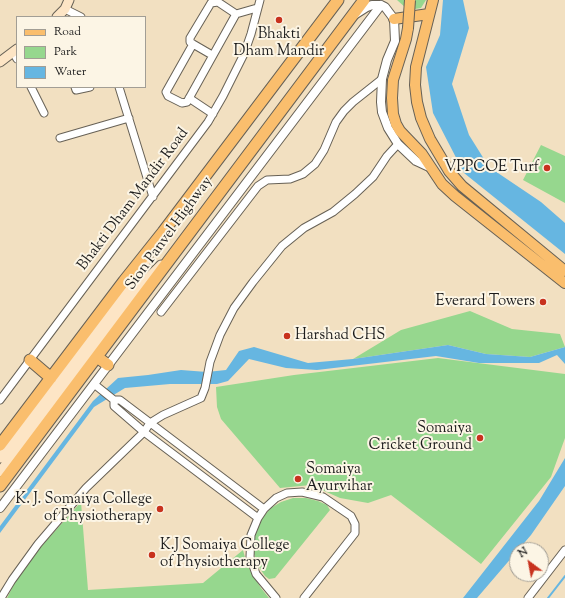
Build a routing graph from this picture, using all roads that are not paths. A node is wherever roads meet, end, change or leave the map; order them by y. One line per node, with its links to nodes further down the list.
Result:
1 (69, 0): 9 (main road)
2 (260, 0): 8 (street, Bhakti Dham Mandir Road)
3 (338, 0): 33 (highway, Sion Panvel Highway)
4 (364, 0): 14 (highway, Sion Panvel Highway)
5 (410, 0): 31 (main road, bridge)
6 (432, 0): 11 (main road)
7 (381, 5): 14 (street); 15 (street); 41 (street)
8 (257, 8): 10 (street); 27 (street, Bhakti Dham Mandir Road)
9 (64, 9): 12 (main road); 13 (street)
10 (236, 14): 16 (street); 18 (street)
11 (429, 14): 15 (main road); 35 (main road)
12 (58, 16)
13 (79, 16)
14 (350, 19): 34 (highway, Sion Panvel Highway)
15 (394, 19): 20 (street)
16 (193, 44): 18 (street); 25 (street)
17 (16, 54): 19 (main road)
18 (212, 55): 25 (street)
19 (0, 62)
20 (382, 79): 30 (street); 37 (street)
21 (32, 88): 26 (street)
22 (75, 88): 23 (street)
23 (85, 88)
24 (119, 88): 28 (street)
25 (189, 98): 27 (street)
26 (44, 113)
27 (213, 114): 32 (street, Bhakti Dham Mandir Road)
28 (129, 118): 29 (street); 32 (street)
29 (60, 138)
30 (398, 144): 31 (street); 46 (street)
31 (431, 168): 36 (main road)
32 (153, 197): 39 (street, Bhakti Dham Mandir Road)
33 (163, 232): 40 (main road); 42 (highway, Sion Panvel Highway)
34 (180, 245): 38 (highway, Sion Panvel Highway); 40 (main road)
35 (565, 271)
36 (565, 283)
37 (161, 312)
38 (97, 357): 41 (highway); 51 (highway, Sion Panvel Highway)
39 (30, 360): 42 (highway); 45 (street, Bhakti Dham Mandir Road)
40 (76, 364): 49 (main road); 50 (main road)
41 (108, 365): 43 (street)
42 (51, 378): 48 (highway, Sion Panvel Highway)
43 (97, 386): 44 (street); 52 (street)
44 (113, 399): 46 (street); 47 (street)
45 (0, 400)
46 (150, 423): 47 (street); 53 (street)
47 (144, 432): 54 (street); 56 (street)
48 (0, 445)
49 (0, 458)
50 (0, 472)
51 (0, 486)
52 (0, 508)
53 (264, 509): 54 (street); 58 (street)
54 (258, 518): 57 (street)
55 (565, 550): 59 (street)
56 (1, 598)
57 (276, 598)
58 (304, 598)
59 (528, 598)

